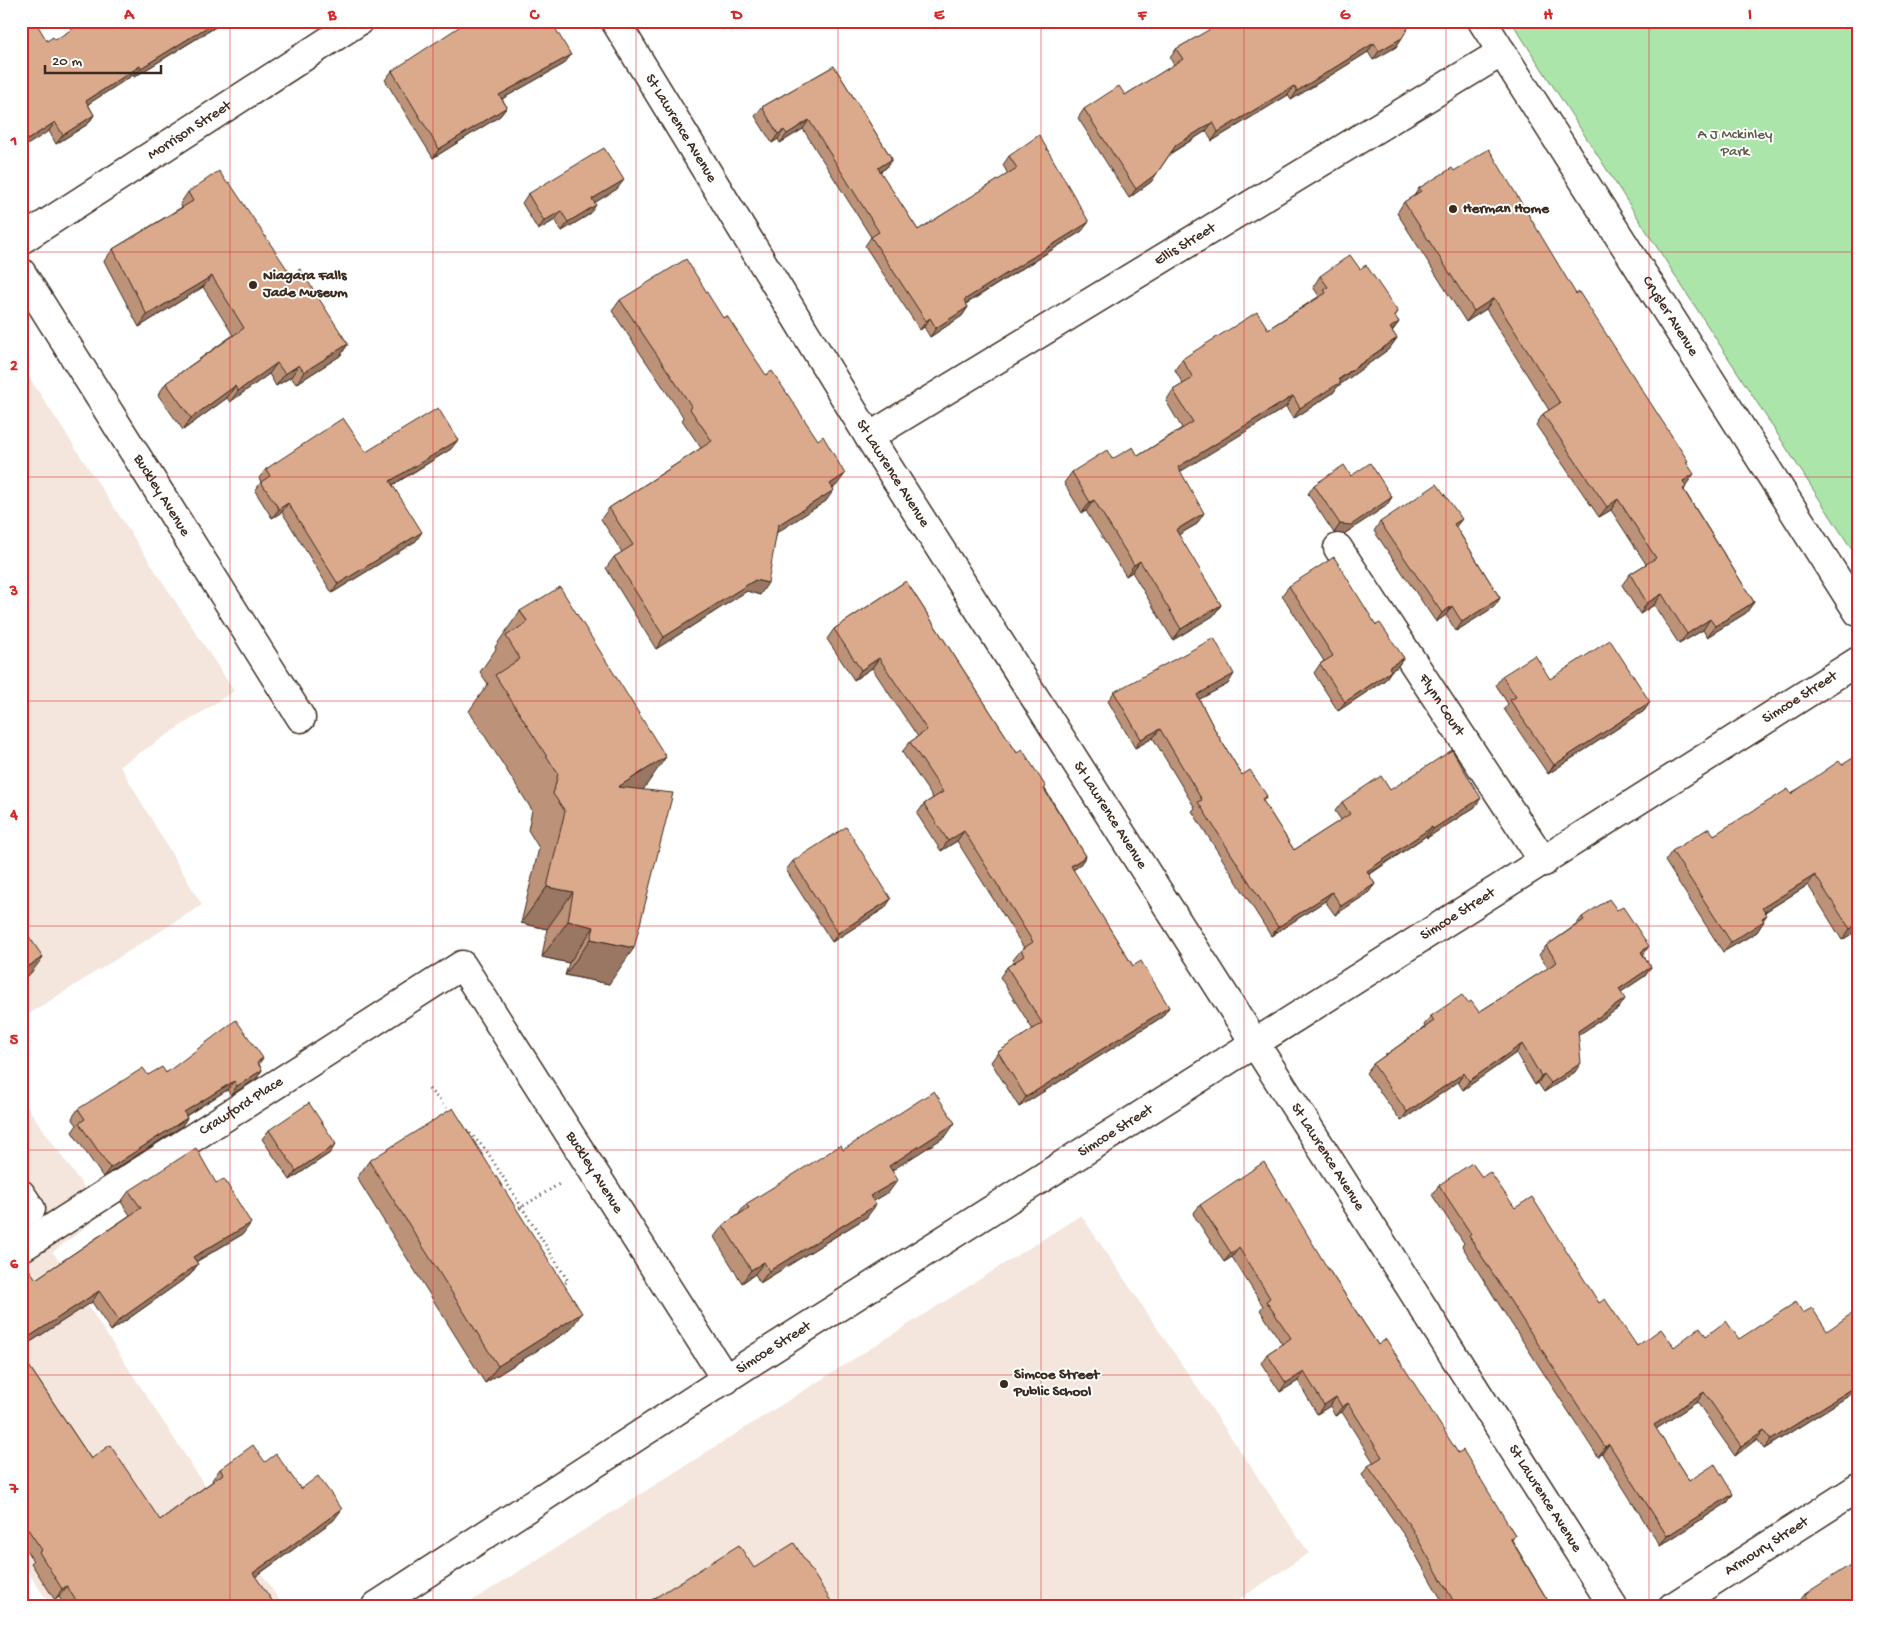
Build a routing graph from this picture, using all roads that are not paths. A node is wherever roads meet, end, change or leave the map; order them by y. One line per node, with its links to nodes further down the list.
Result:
1 (359, 21): 5 (street, Morrison Street)
2 (615, 21): 7 (street, St Lawrence Avenue)
3 (1482, 21): 4 (street, Crysler Avenue)
4 (1502, 52): 7 (street, Ellis Street); 9 (street, Crysler Avenue)
5 (21, 240)
6 (21, 272): 11 (street, Buckley Avenue)
7 (869, 437): 14 (street, St Lawrence Avenue)
8 (1338, 548): 12 (street, Flynn Court)
9 (1858, 612)
10 (1858, 662): 12 (street, Simcoe Street)
11 (301, 718)
12 (1544, 862): 14 (street, Simcoe Street)
13 (462, 965): 17 (street, Crawford Place); 18 (street, Buckley Avenue)
14 (1255, 1046): 18 (street, Simcoe Street); 21 (street, St Lawrence Avenue)
15 (21, 1194): 16 (street)
16 (21, 1215)
17 (21, 1248)
18 (726, 1380): 20 (street, Simcoe Street)
19 (1858, 1488): 22 (street, Armoury Street)
20 (376, 1606)
21 (1613, 1606)
22 (1674, 1606)

